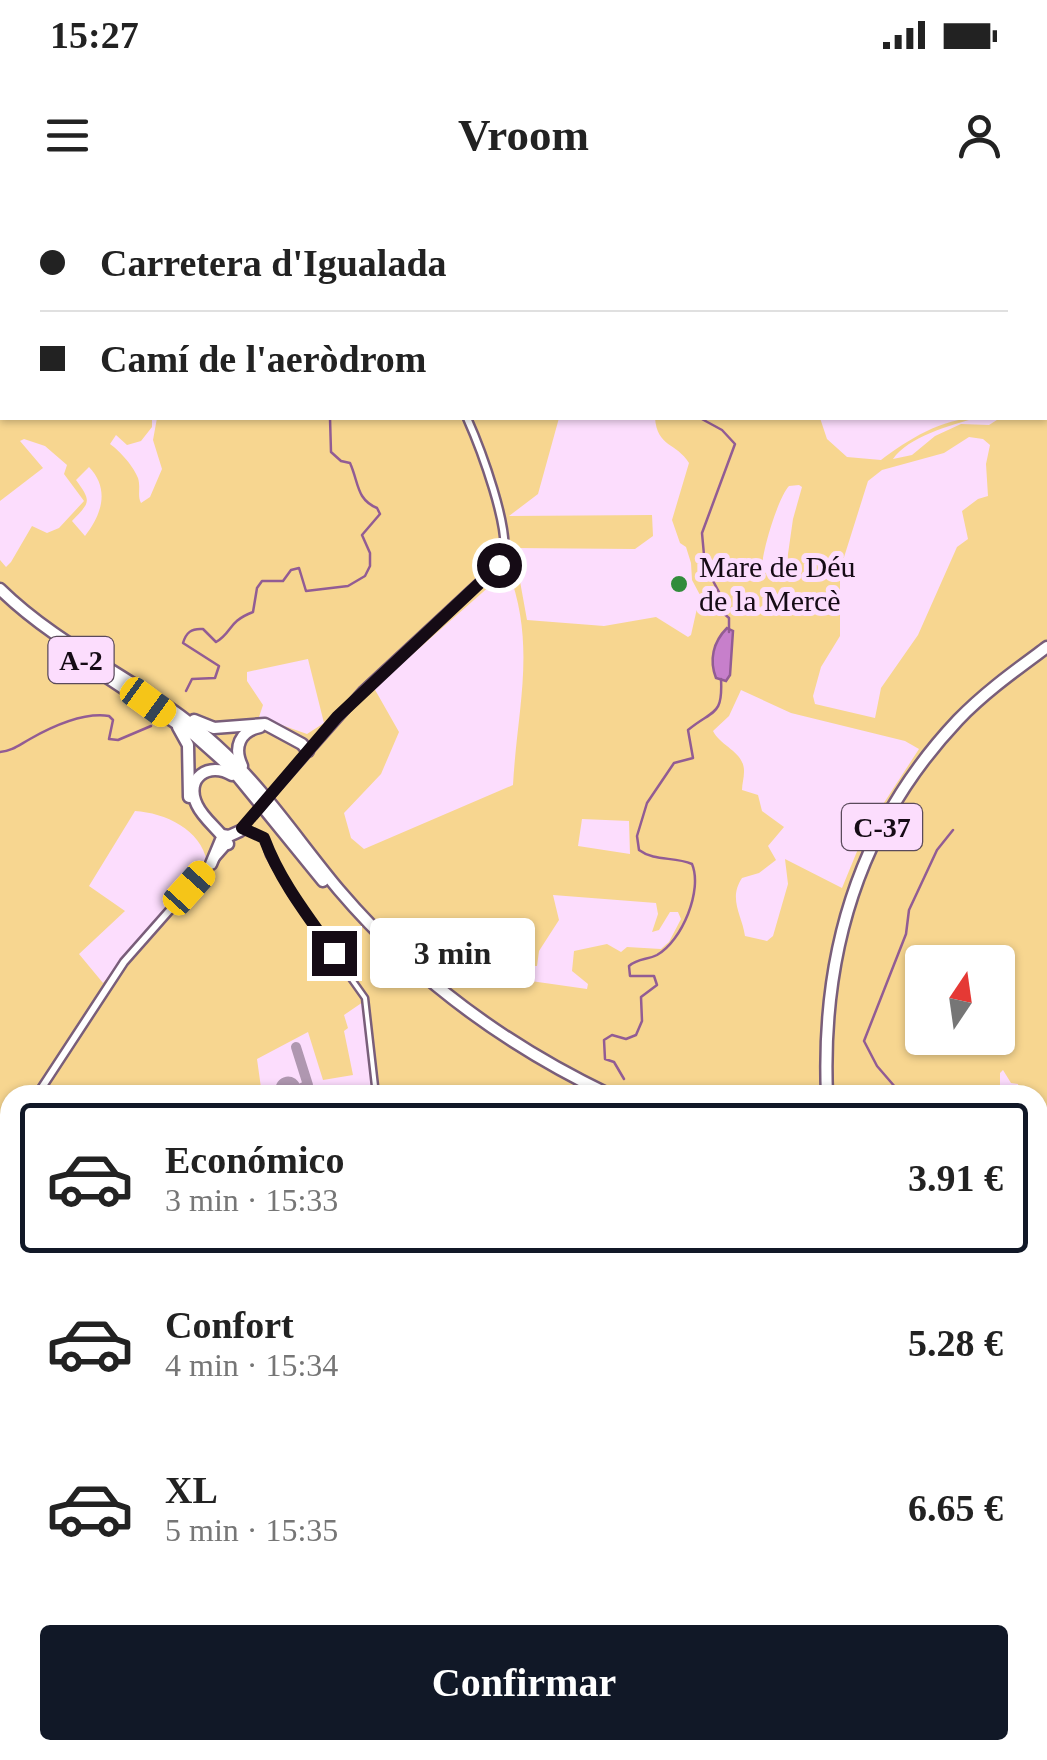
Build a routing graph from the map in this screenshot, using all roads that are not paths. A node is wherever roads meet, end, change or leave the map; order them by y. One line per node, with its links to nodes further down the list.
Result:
1 (469, 420): 8 (street)
2 (0, 590): 5 (highway, A-2)
3 (0, 598): 6 (highway, A-2)
4 (1047, 647): 19 (highway, C-37)
5 (125, 678): 7 (highway); 10 (highway, A-2)
6 (167, 716): 11 (highway, A-2); 13 (highway)
7 (276, 730): 9 (highway); 10 (highway)
8 (318, 740): 9 (highway)
9 (300, 748): 11 (street, bridge)
10 (254, 783): 18 (highway, A-2)
11 (258, 812): 12 (street); 13 (highway); 17 (highway, A-2)
12 (241, 830): 13 (highway); 16 (street)
13 (224, 840): 14 (highway)
14 (211, 864): 15 (street)
15 (44, 1085)
16 (375, 1085)
17 (577, 1085)
18 (592, 1085)
19 (827, 1085)

